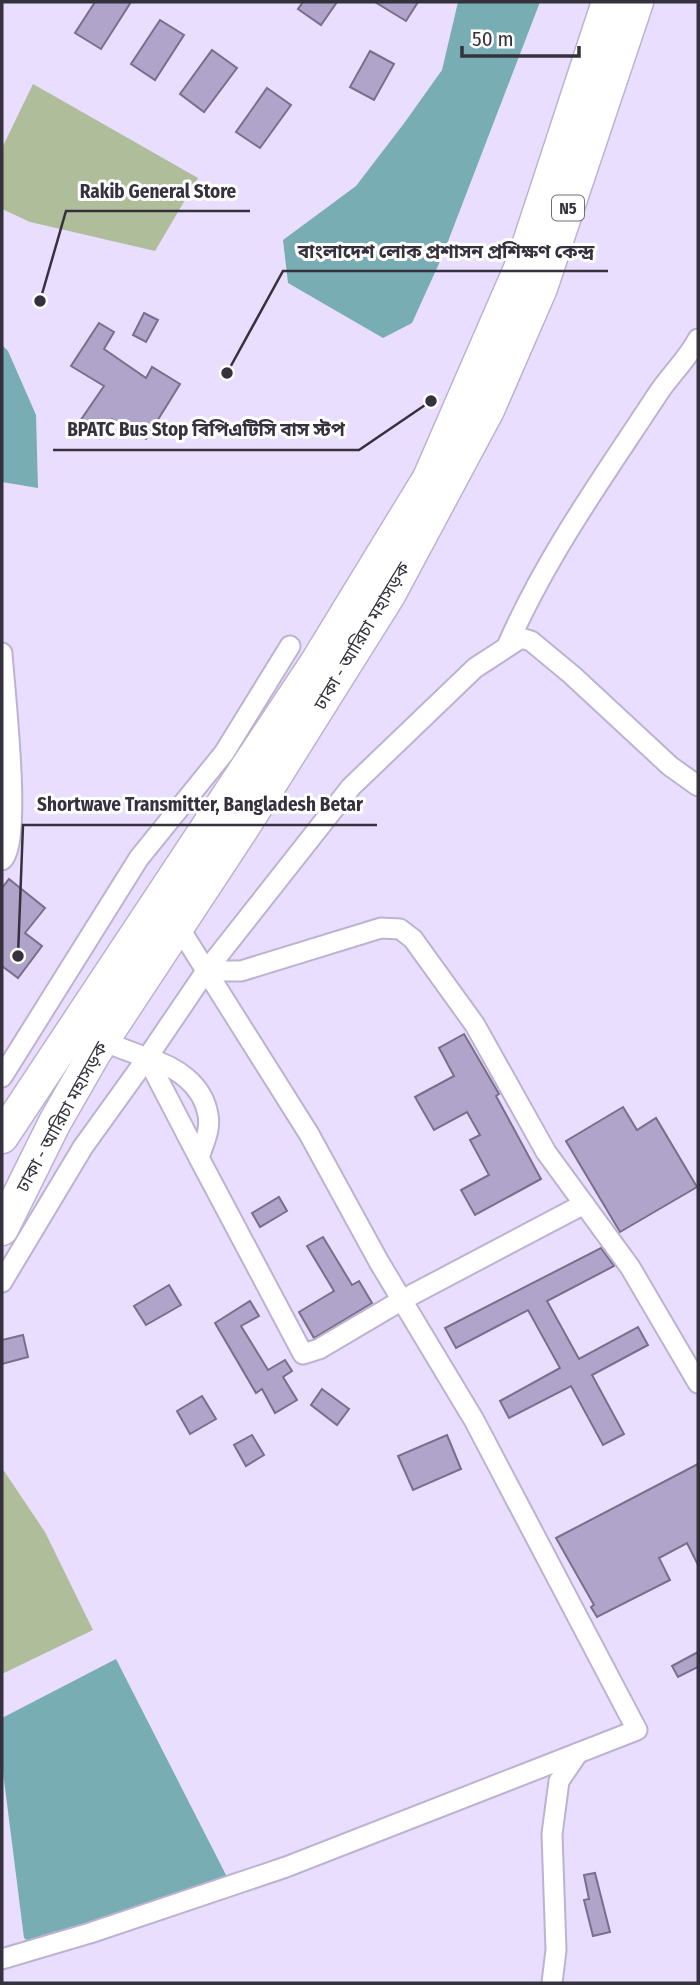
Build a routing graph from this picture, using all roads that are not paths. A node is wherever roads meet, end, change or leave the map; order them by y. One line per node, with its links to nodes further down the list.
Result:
1 (608, 2): 14 (highway, ঢাকা - আরিচা মহাসড়ক / N5)
2 (637, 2): 9 (highway, ঢাকা - আরিচা মহাসড়ক / N5)
3 (698, 339): 4 (street)
4 (508, 644): 7 (street); 10 (street)
5 (290, 646): 13 (street)
6 (2, 653): 8 (street)
7 (698, 786)
8 (2, 860)
9 (178, 926): 10 (street); 11 (highway, ঢাকা - আরিচা মহাসড়ক / N5)
10 (206, 971): 12 (street); 16 (street); 19 (street)
11 (102, 1041): 12 (street); 17 (highway, ঢাকা - আরিচা মহাসড়ক / N5)
12 (147, 1058): 15 (street); 15 (street); 18 (street)
13 (2, 1077)
14 (2, 1137)
15 (199, 1158): 19 (street)
16 (584, 1204): 19 (street); 20 (street)
17 (2, 1229)
18 (2, 1282)
19 (402, 1300): 21 (street)
20 (698, 1383)
21 (578, 1753): 22 (street); 23 (street)
22 (2, 1959)
23 (552, 1983)

